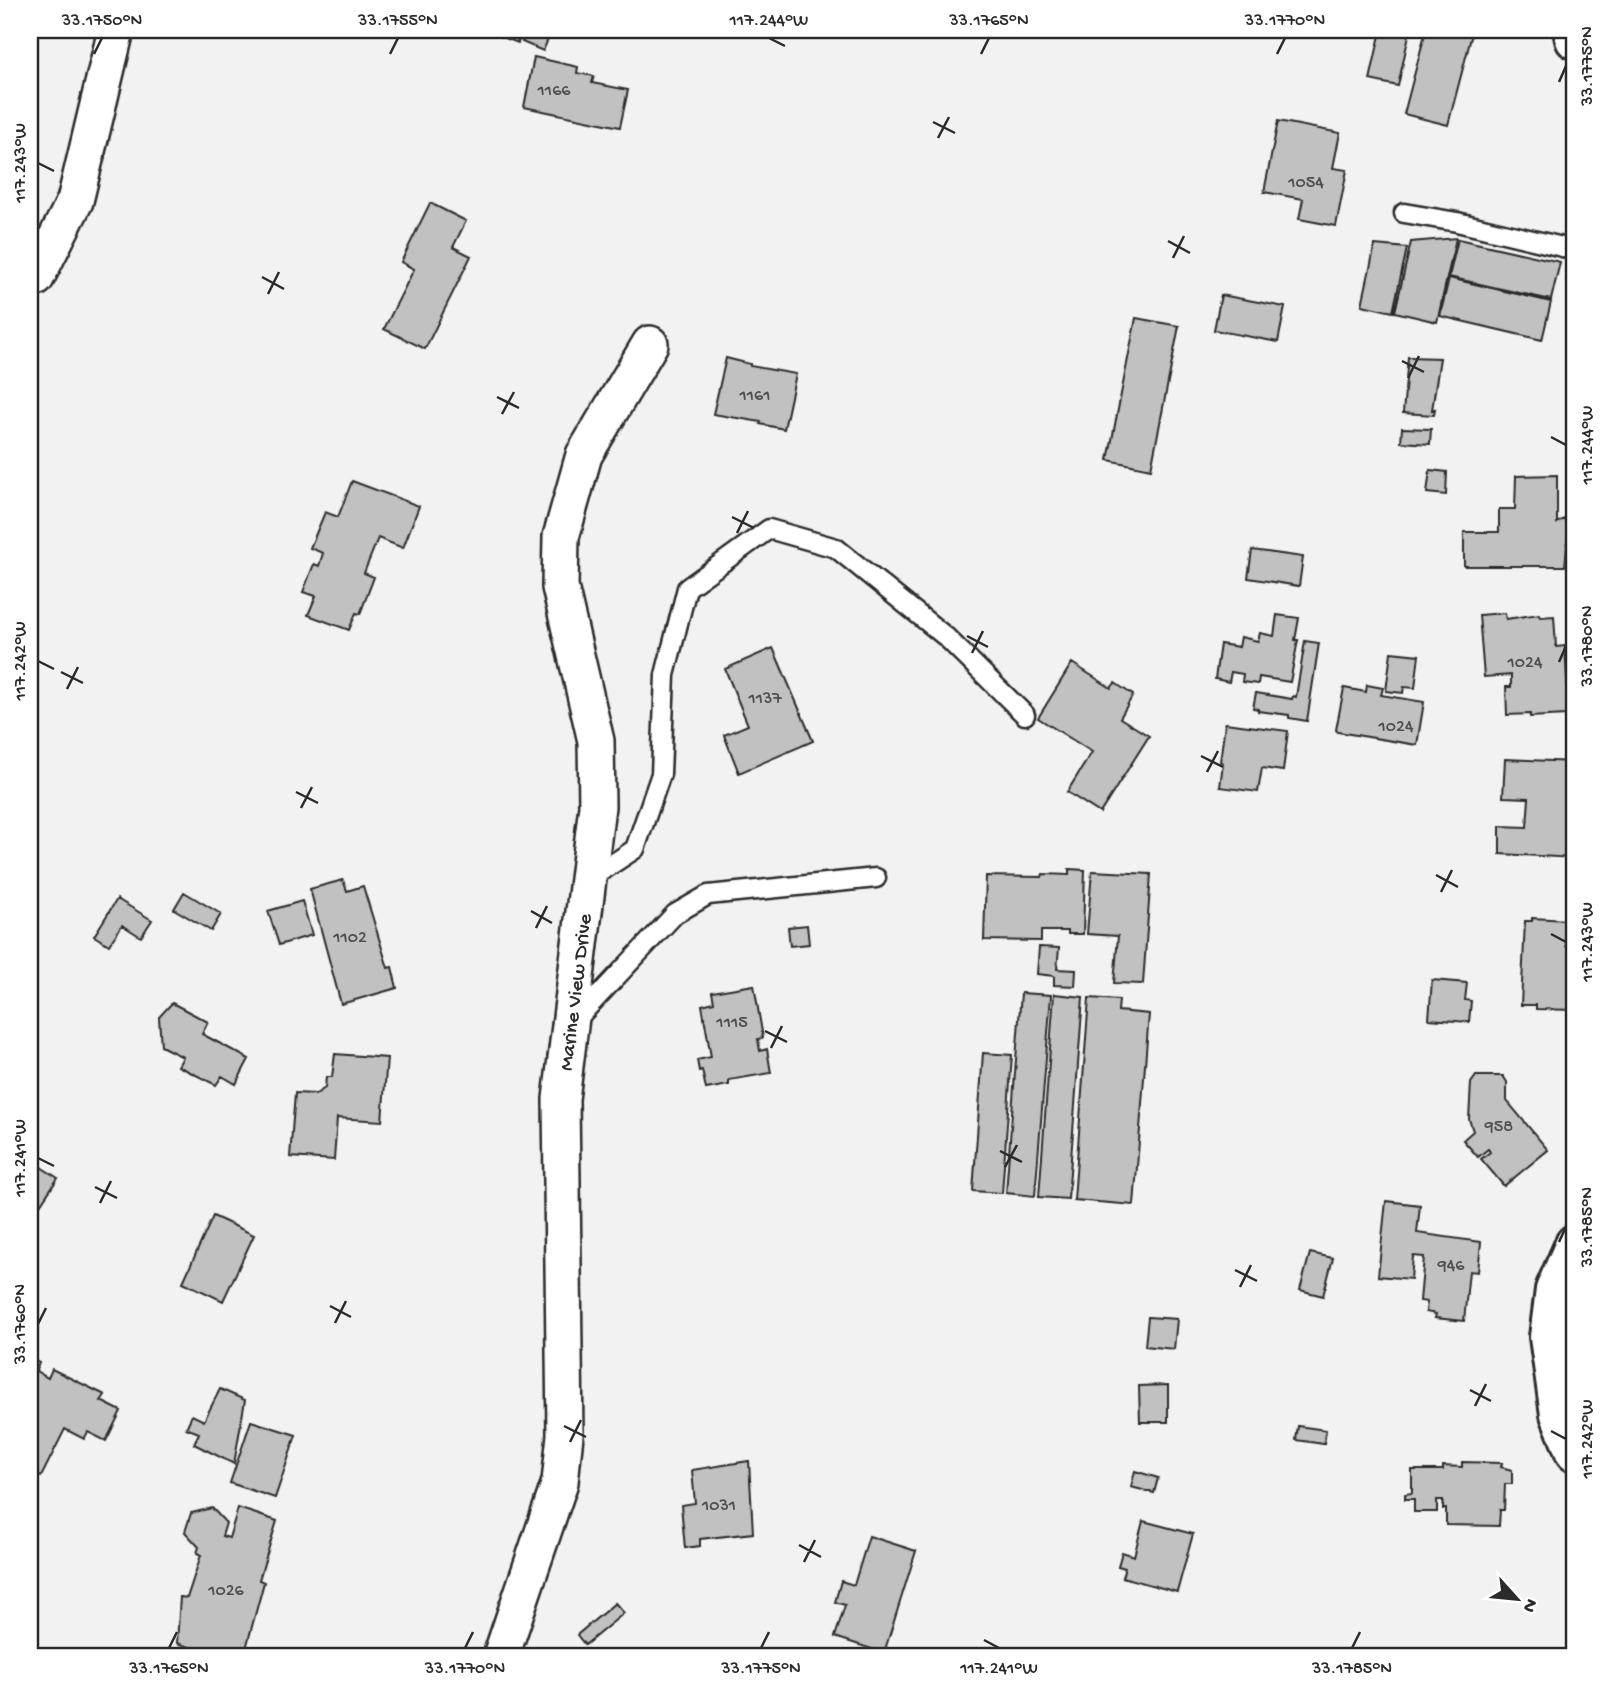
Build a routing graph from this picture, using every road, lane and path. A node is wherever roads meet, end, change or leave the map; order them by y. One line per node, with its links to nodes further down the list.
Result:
1 (116, 30): 6 (street)
2 (1573, 30): 3 (street)
3 (1575, 39)
4 (1405, 214): 5 (lane)
5 (1575, 250)
6 (36, 278)
7 (650, 344): 10 (street, Marine View Drive)
8 (1025, 715): 10 (lane)
9 (876, 878): 11 (lane)
10 (587, 880): 11 (street, Marine View Drive)
11 (570, 1027): 14 (street, Marine View Drive)
12 (1575, 1244): 13 (street)
13 (1575, 1452)
14 (501, 1656)

